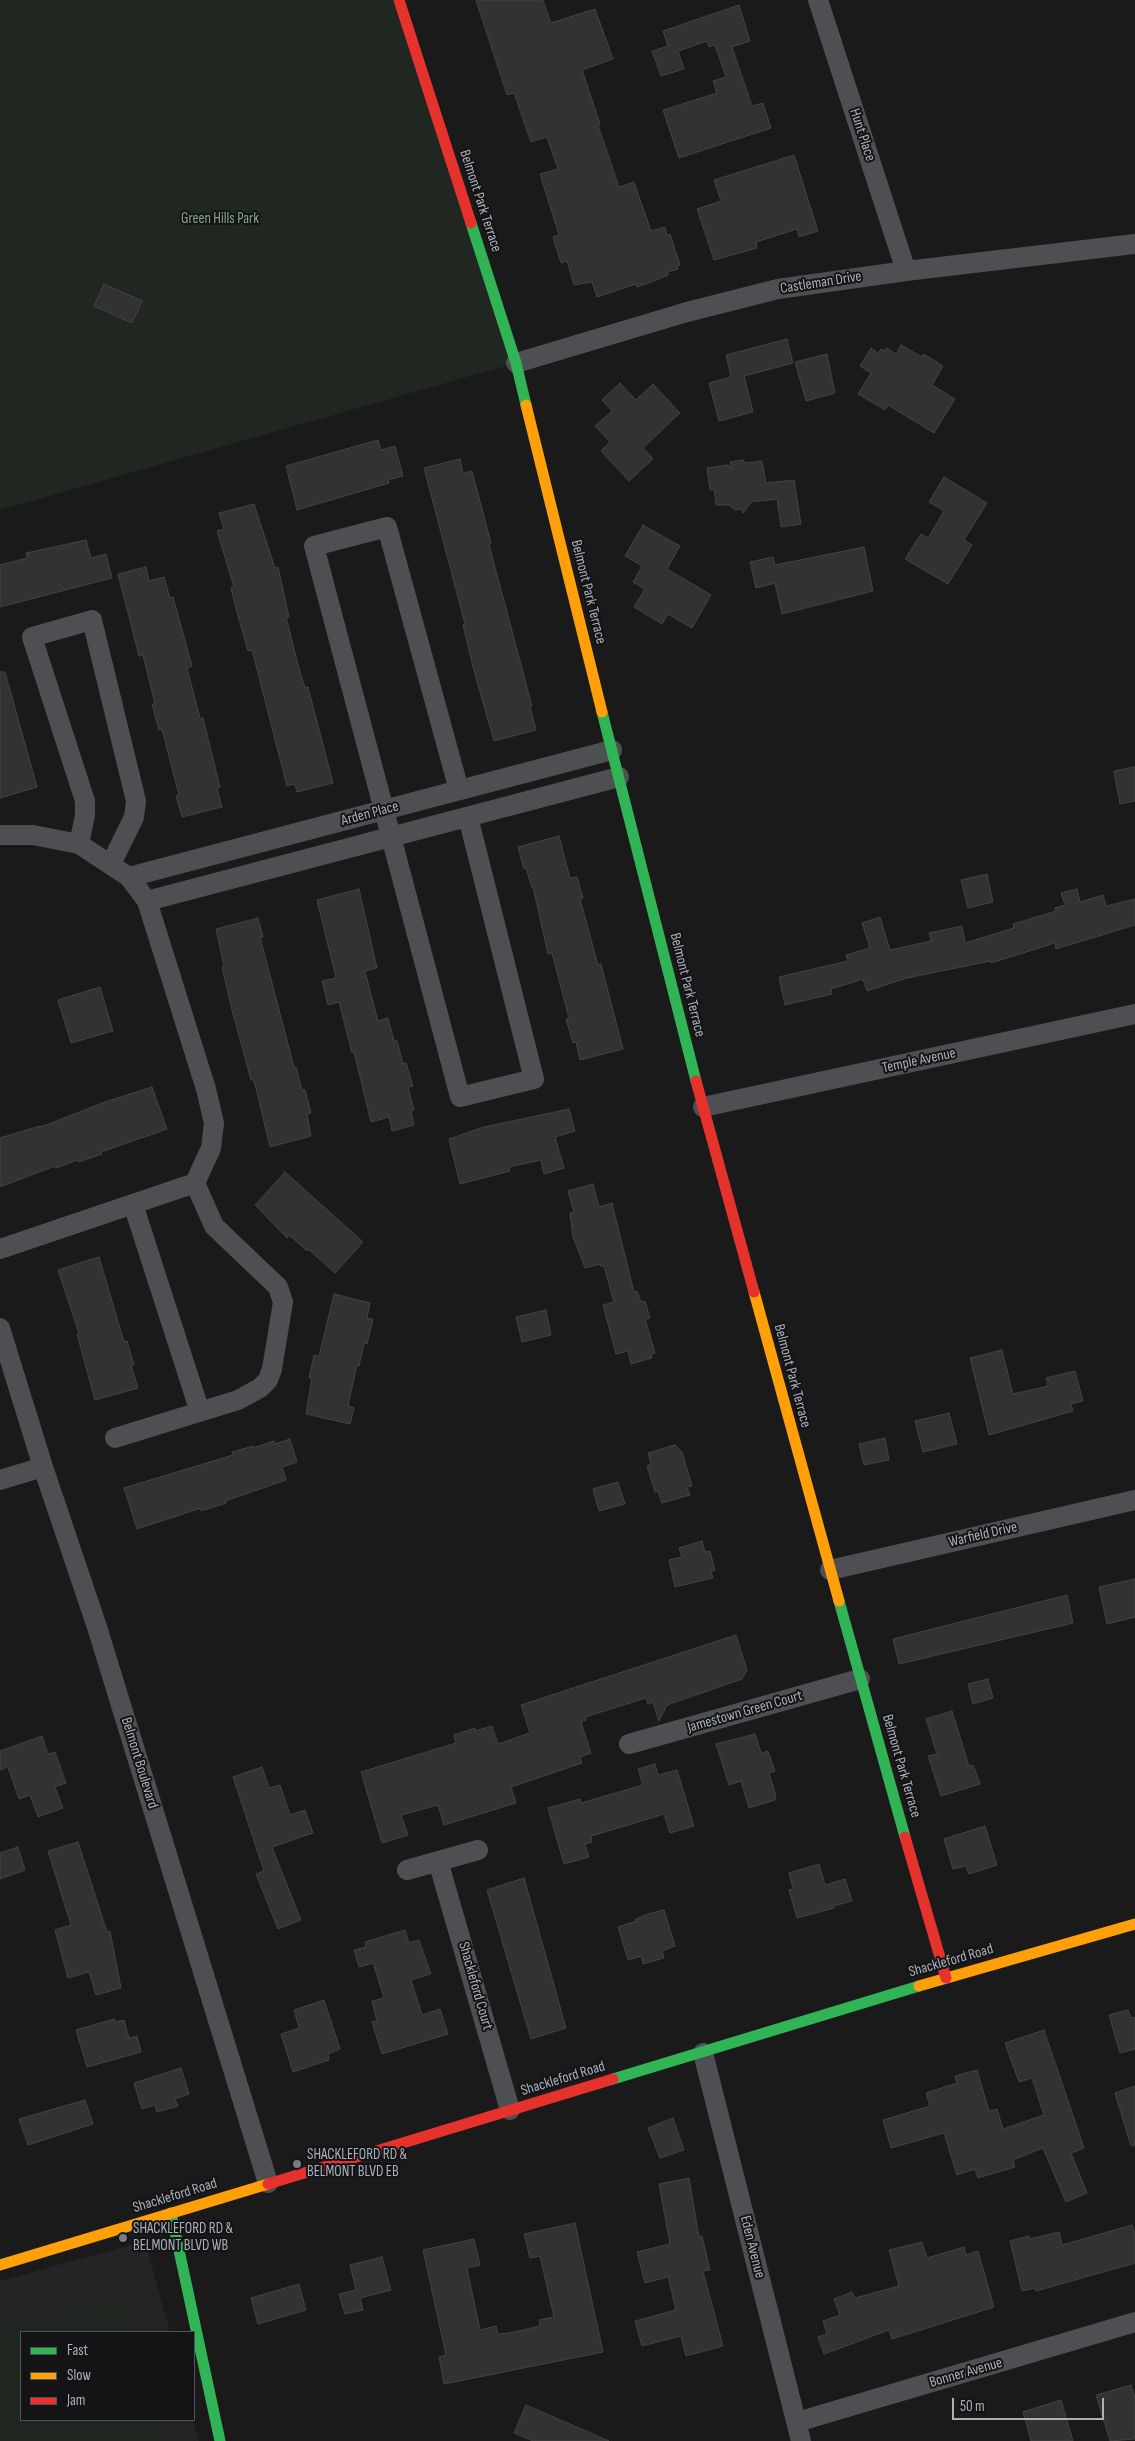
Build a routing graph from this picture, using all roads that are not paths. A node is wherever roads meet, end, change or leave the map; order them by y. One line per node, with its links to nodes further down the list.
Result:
1 (399, 0): 5 (street, Belmont Park Terrace)
2 (818, 0): 4 (street, Hunt Place)
3 (1135, 244): 4 (street, Castleman Drive)
4 (906, 271): 5 (street, Castleman Drive)
5 (516, 364): 6 (street, Belmont Park Terrace)
6 (612, 750): 7 (street, Belmont Park Terrace); 8 (street, Arden Place)
7 (619, 777): 10 (street, Arden Place); 18 (street, Belmont Park Terrace)
8 (459, 790): 9 (street, Arden Place); 9 (street)
9 (385, 810): 12 (street); 15 (street, Arden Place)
10 (468, 817): 12 (street, Arden Place); 12 (street)
11 (0, 835): 13 (street)
12 (391, 837): 16 (street, Arden Place)
13 (79, 844): 14 (street); 14 (street)
14 (111, 864): 15 (street)
15 (129, 877): 16 (street)
16 (147, 901): 19 (street)
17 (1135, 1014): 18 (street, Temple Avenue)
18 (703, 1107): 28 (street, Belmont Park Terrace)
19 (195, 1183): 20 (street); 23 (street)
20 (133, 1204): 21 (street); 23 (street)
21 (0, 1249)
22 (3, 1337): 25 (street, Belmont Boulevard)
23 (200, 1412): 24 (street)
24 (115, 1438)
25 (43, 1467): 26 (street); 38 (street, Belmont Boulevard)
26 (0, 1480)
27 (1135, 1500): 28 (street, Warfield Drive)
28 (830, 1570): 29 (street, Belmont Park Terrace)
29 (860, 1679): 30 (street, Jamestown Green Court); 35 (street, Belmont Park Terrace)
30 (629, 1744)
31 (478, 1850): 32 (street)
32 (438, 1861): 33 (street); 37 (street, Shackleford Court)
33 (407, 1870)
34 (1135, 1924): 35 (street, Shackleford Road)
35 (946, 1978): 36 (street, Shackleford Road)
36 (703, 2053): 37 (street, Shackleford Road); 42 (street, Eden Avenue)
37 (510, 2110): 38 (street, Shackleford Road)
38 (268, 2183): 39 (street, Shackleford Road)
39 (171, 2213): 40 (street, Shackleford Road); 43 (street)
40 (0, 2265)
41 (1135, 2322): 42 (street, Bonner Avenue)
42 (799, 2431)
43 (220, 2441)

